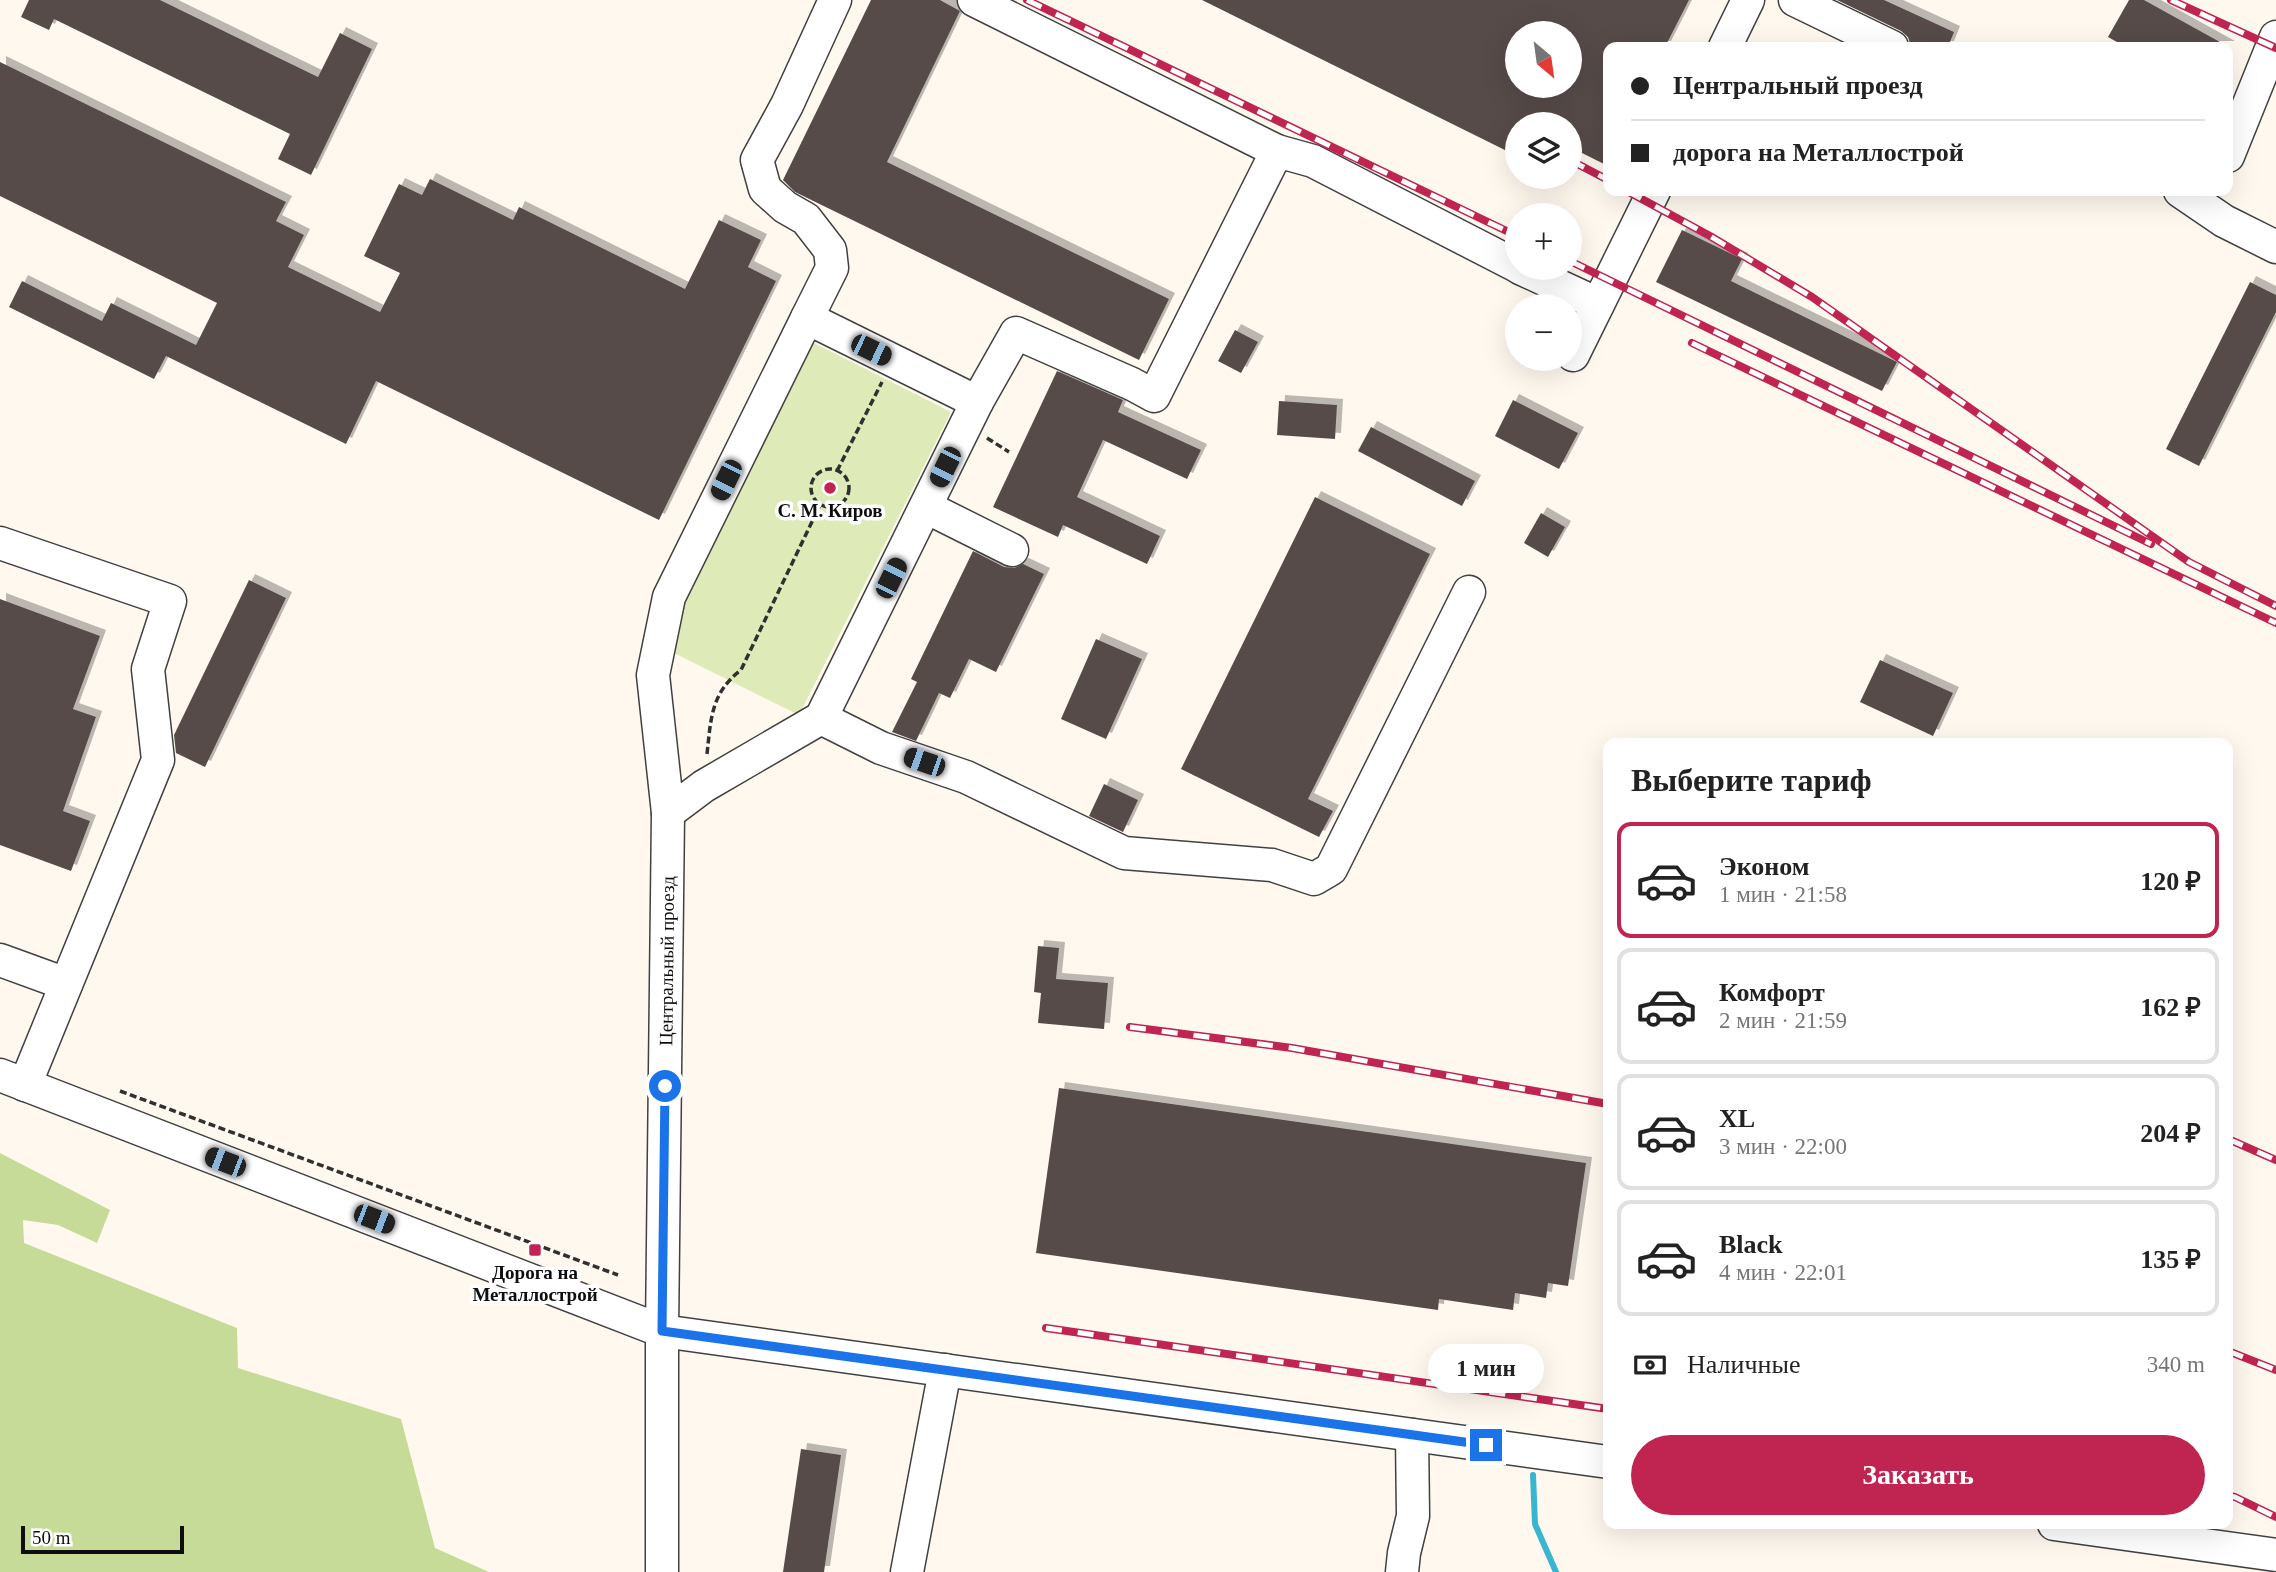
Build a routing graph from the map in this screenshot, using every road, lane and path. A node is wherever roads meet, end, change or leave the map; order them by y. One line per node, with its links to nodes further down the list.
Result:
1 (835, 0): 17 (street, Центральный проезд)
2 (974, 0): 9 (street)
3 (1748, 0): 6 (street)
4 (1795, 0): 7 (street)
5 (2276, 37): 8 (street)
6 (1727, 42)
7 (1882, 42)
8 (2233, 144)
9 (1277, 151): 14 (street); 20 (street)
10 (1652, 196): 16 (street)
11 (2195, 196): 12 (street)
12 (2218, 204): 13 (street)
13 (2276, 247)
14 (1505, 260)
15 (1547, 280): 16 (street)
16 (1598, 304): 18 (street)
17 (807, 318): 19 (street); 30 (street, Центральный проезд)
18 (1582, 337)
19 (892, 360): 20 (street); 21 (path)
20 (977, 402): 22 (street)
21 (837, 471): 23 (path); 23 (path)
22 (930, 497): 24 (street); 26 (street); 28 (street)
23 (820, 505): 29 (path)
24 (996, 518)
25 (0, 543): 32 (street)
26 (1012, 550)
27 (1469, 592): 28 (street)
28 (821, 718): 29 (street)
29 (704, 786): 30 (street)
30 (667, 813): 36 (street, Центральный проезд)
31 (0, 960): 32 (street)
32 (66, 984): 33 (street)
33 (13, 1080): 36 (street)
34 (113, 1088): 35 (path)
35 (618, 1275)
36 (662, 1331): 37 (street); 42 (street, Центральный проезд)
37 (945, 1370): 38 (street); 43 (street)
38 (1412, 1435): 39 (street); 44 (street)
39 (1603, 1461)
40 (2084, 1529): 41 (street)
41 (2267, 1560)
42 (662, 1572)
43 (907, 1572)
44 (1402, 1572)

